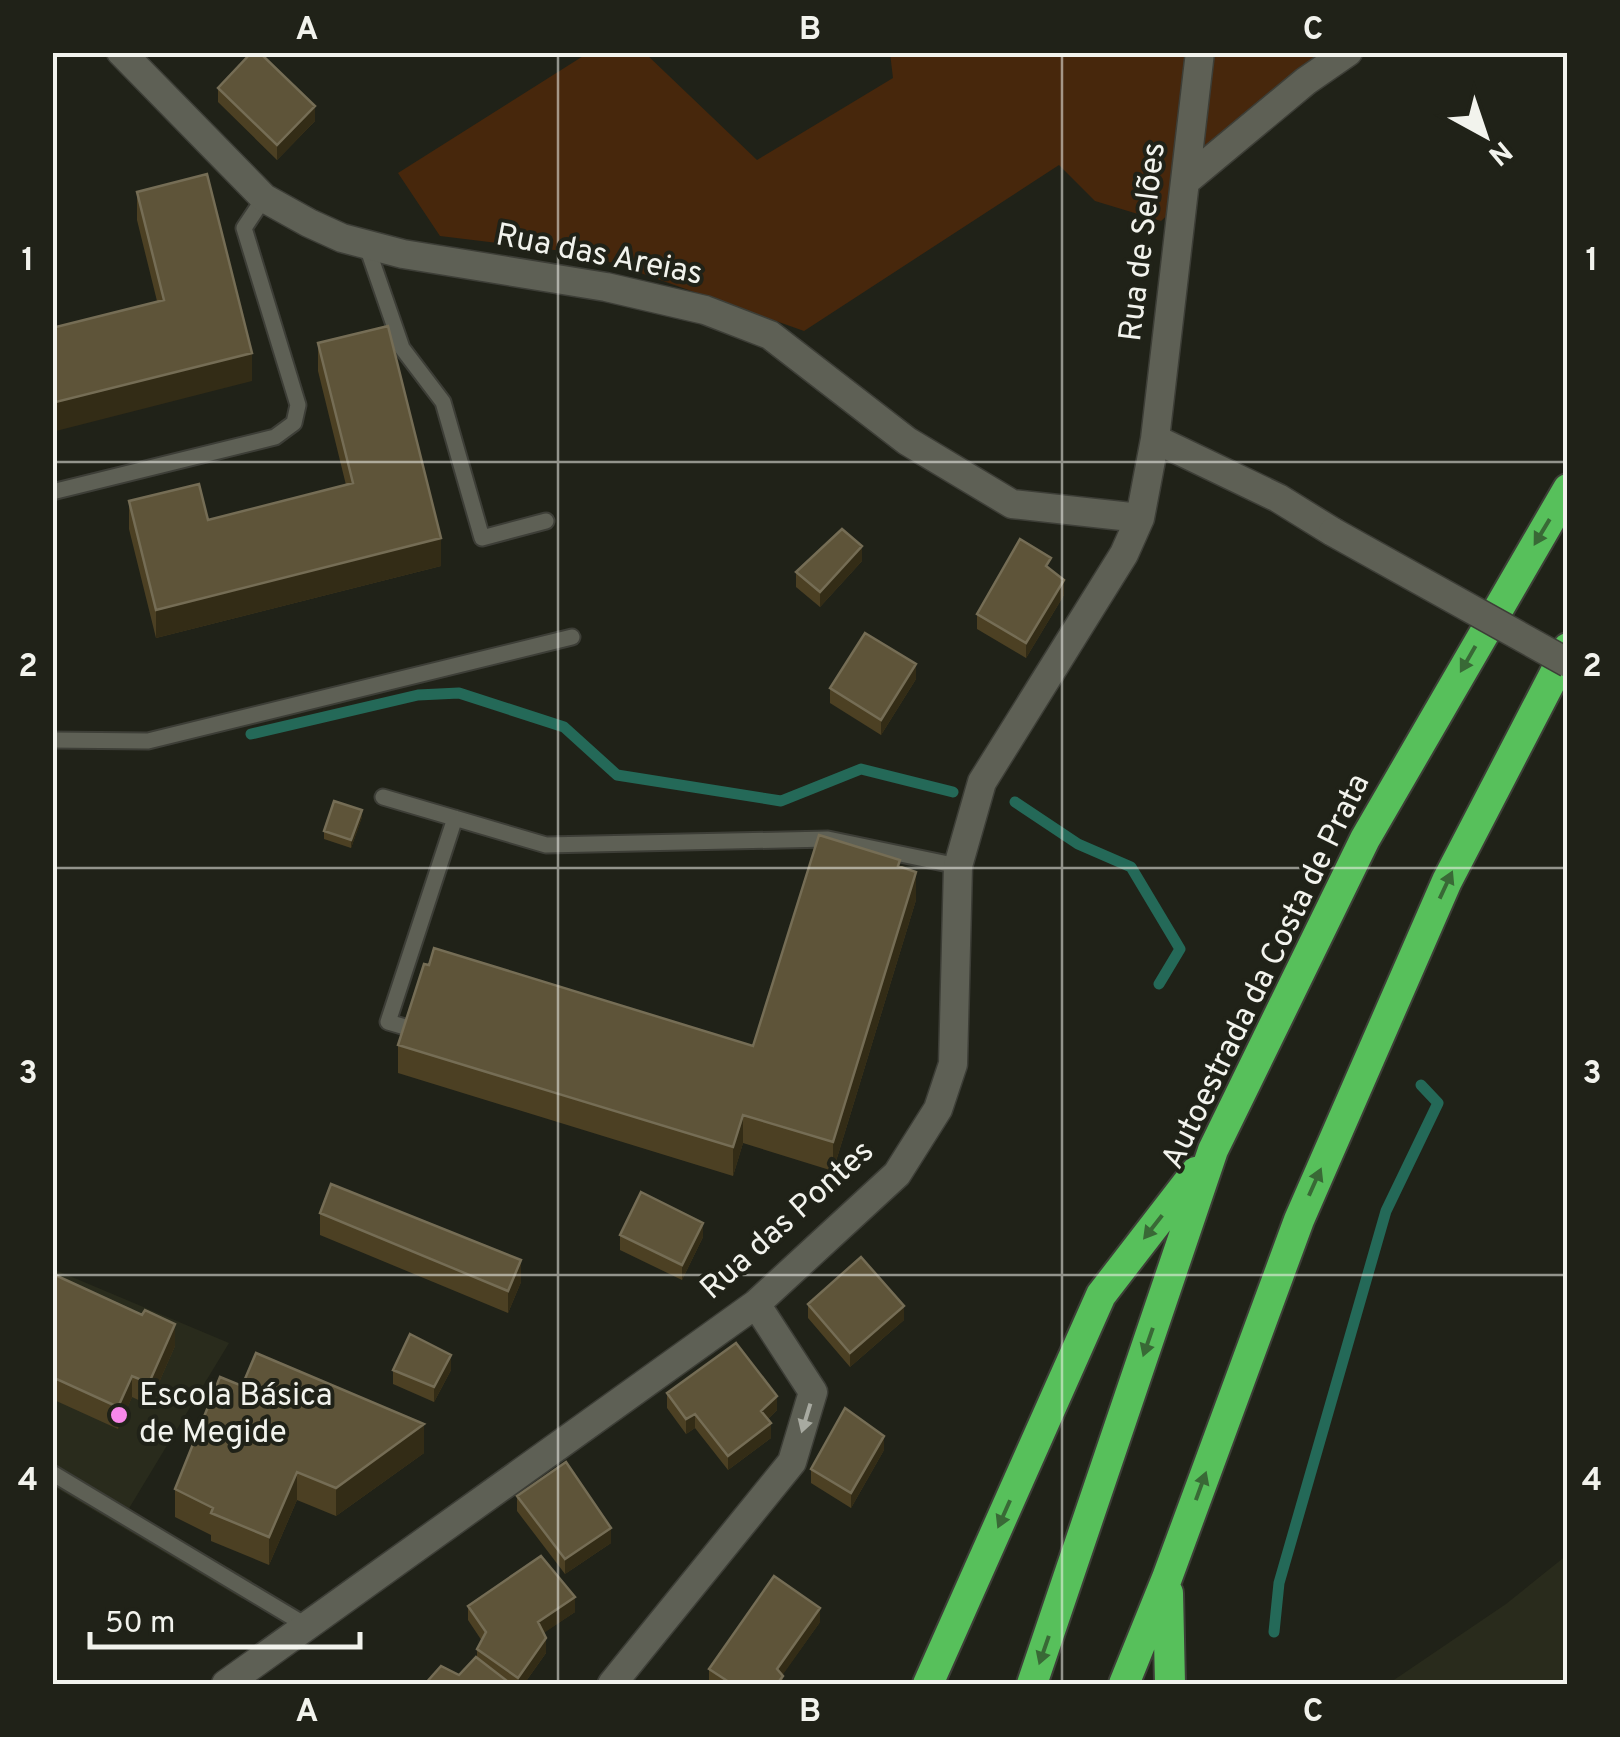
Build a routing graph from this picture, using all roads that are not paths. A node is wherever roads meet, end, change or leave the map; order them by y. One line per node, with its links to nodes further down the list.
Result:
1 (121, 52): 5 (street, Rua das Areias)
2 (1200, 52): 4 (street, Rua de Selões)
3 (1348, 52): 4 (street)
4 (1187, 180): 7 (street, Rua de Selões)
5 (264, 198): 6 (street, Rua das Areias); 9 (lane)
6 (366, 244): 10 (street, Rua das Areias); 11 (lane)
7 (1156, 438): 10 (street, Rua das Pontes); 14 (street, bridge)
8 (1568, 489): 20 (highway, Autoestrada da Costa de Prata, one-way to 20)
9 (52, 492)
10 (1140, 518): 18 (street, Rua das Pontes)
11 (546, 521)
12 (572, 638): 15 (lane)
13 (1568, 648): 23 (highway, one-way to 13)
14 (1568, 663)
15 (52, 740)
16 (383, 797): 17 (lane)
17 (455, 818): 18 (lane); 19 (lane)
18 (958, 866): 21 (street, Rua das Pontes)
19 (412, 1029)
20 (1213, 1150): 27 (highway, one-way to 27); 28 (highway, Autoestrada da Costa de Prata, one-way to 28)
21 (756, 1304): 24 (street, Rua das Pontes); 26 (street, one-way to 26)
22 (52, 1473): 24 (lane)
23 (1167, 1578): 29 (highway); 30 (highway)
24 (307, 1626): 25 (street, Rua das Pontes)
25 (226, 1684)
26 (612, 1684)
27 (928, 1684)
28 (1032, 1684)
29 (1124, 1684)
30 (1170, 1684)

